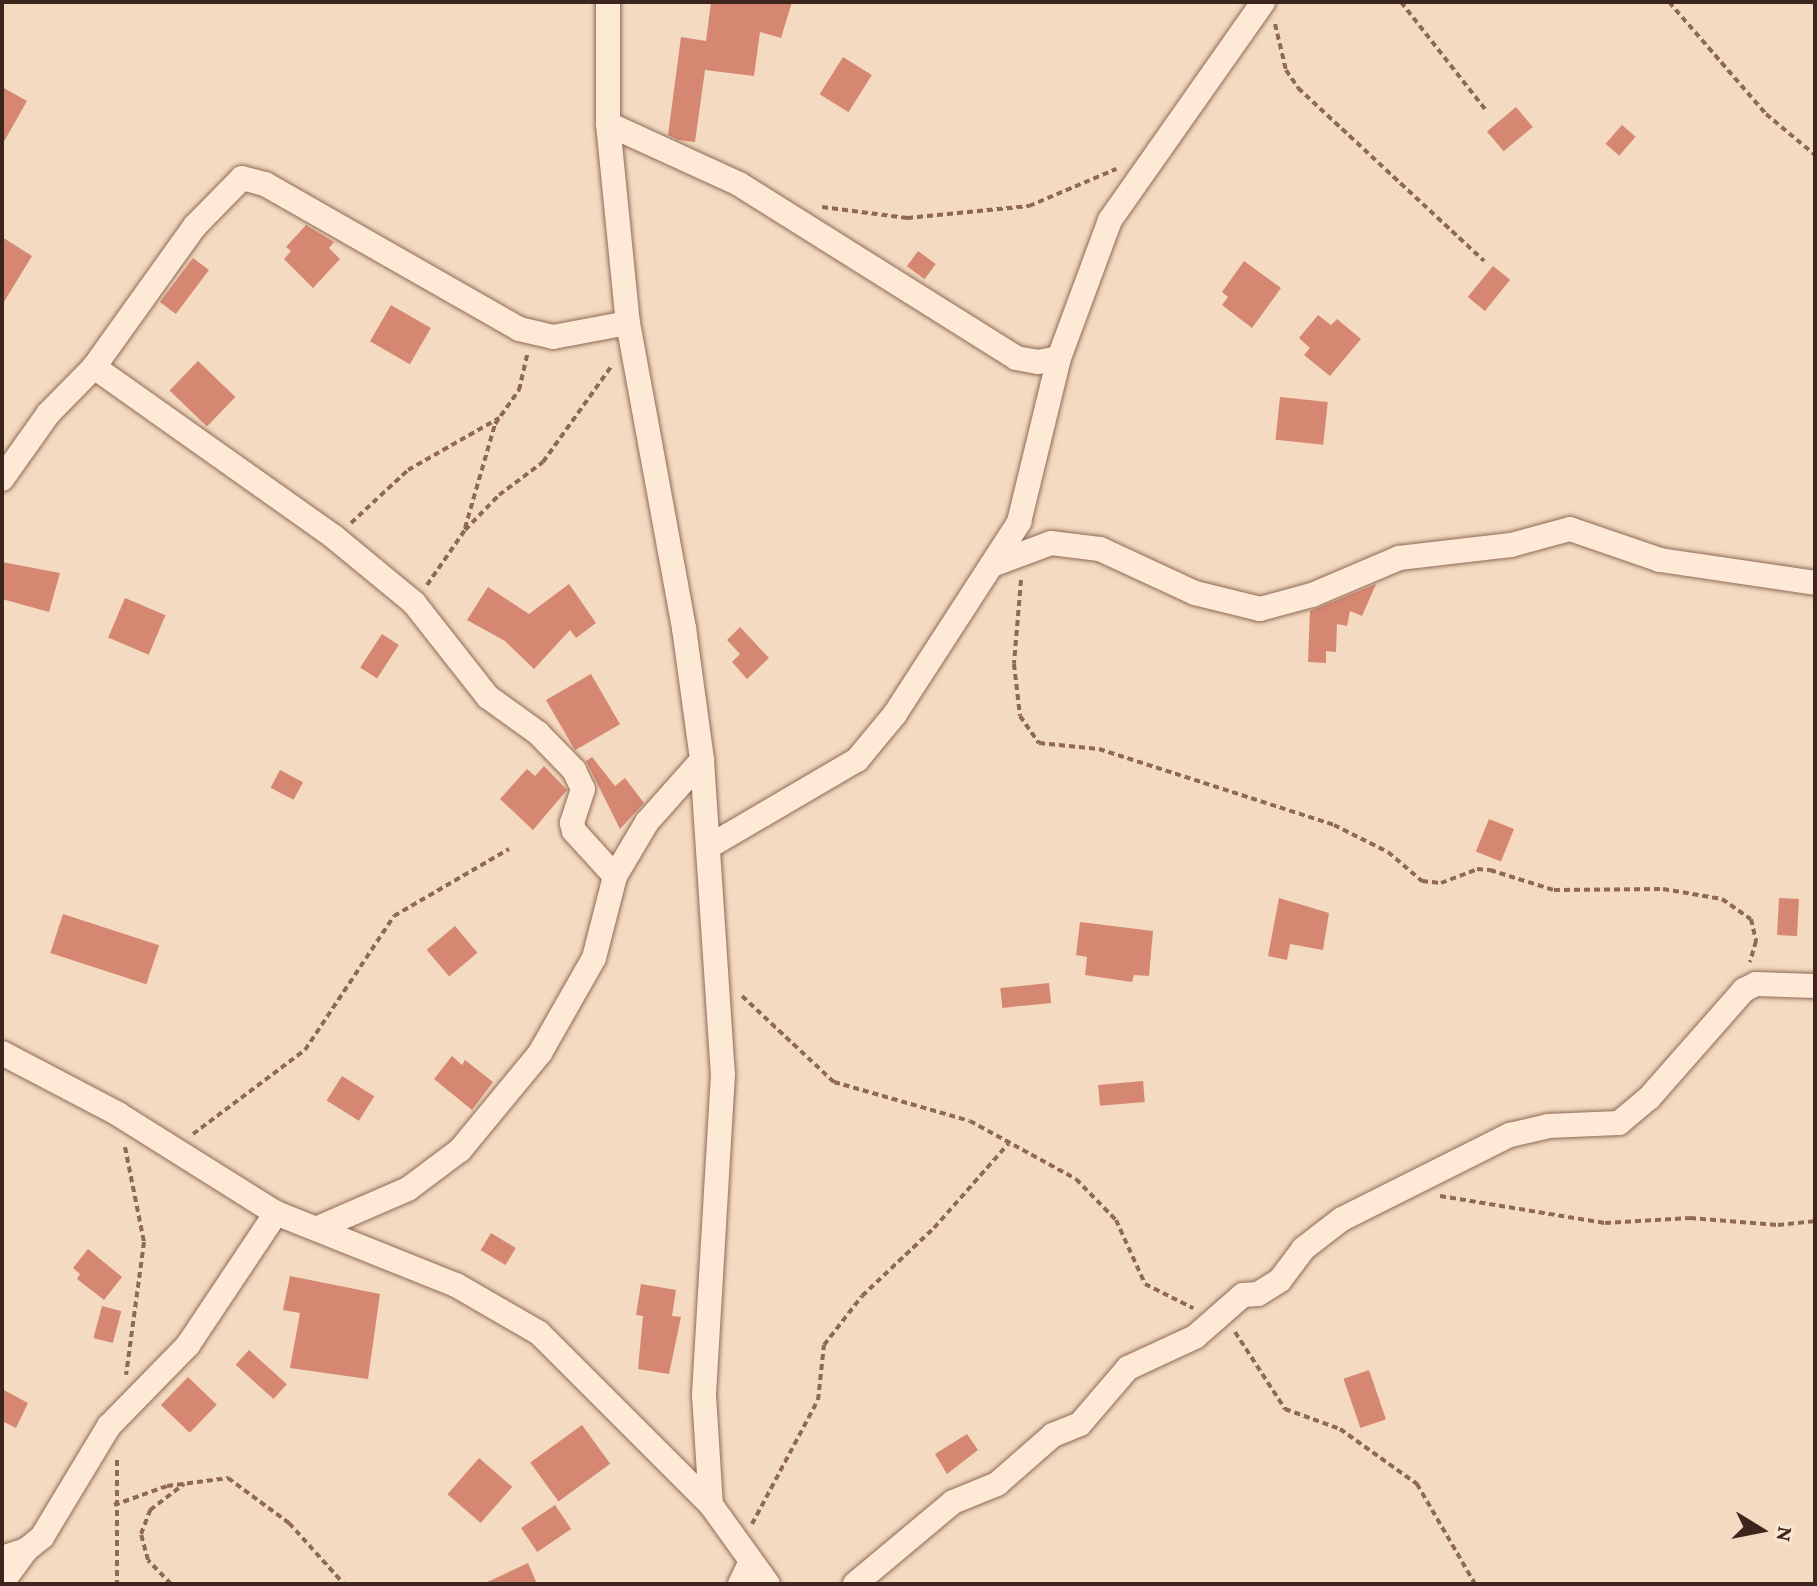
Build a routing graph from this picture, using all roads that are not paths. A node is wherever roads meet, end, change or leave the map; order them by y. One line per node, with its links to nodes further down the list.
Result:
1 (608, 2): 3 (street)
2 (1268, 8): 5 (street)
3 (608, 124): 4 (street); 5 (street)
4 (630, 331): 6 (street); 10 (street)
5 (1059, 358): 8 (street)
6 (94, 367): 7 (street); 12 (street)
7 (2, 479)
8 (992, 565): 9 (street); 11 (street)
9 (1815, 583)
10 (702, 760): 11 (street); 12 (street)
11 (708, 847): 17 (street)
12 (615, 876): 16 (street)
13 (1815, 986): 24 (street)
14 (2, 1053): 15 (street)
15 (276, 1213): 16 (street); 18 (street)
16 (318, 1228): 17 (street)
17 (711, 1505): 19 (street)
18 (26, 1550): 20 (street); 21 (street)
19 (746, 1553): 22 (street); 23 (street)
20 (2, 1558)
21 (2, 1583)
22 (740, 1584)
23 (768, 1584)
24 (855, 1584)

